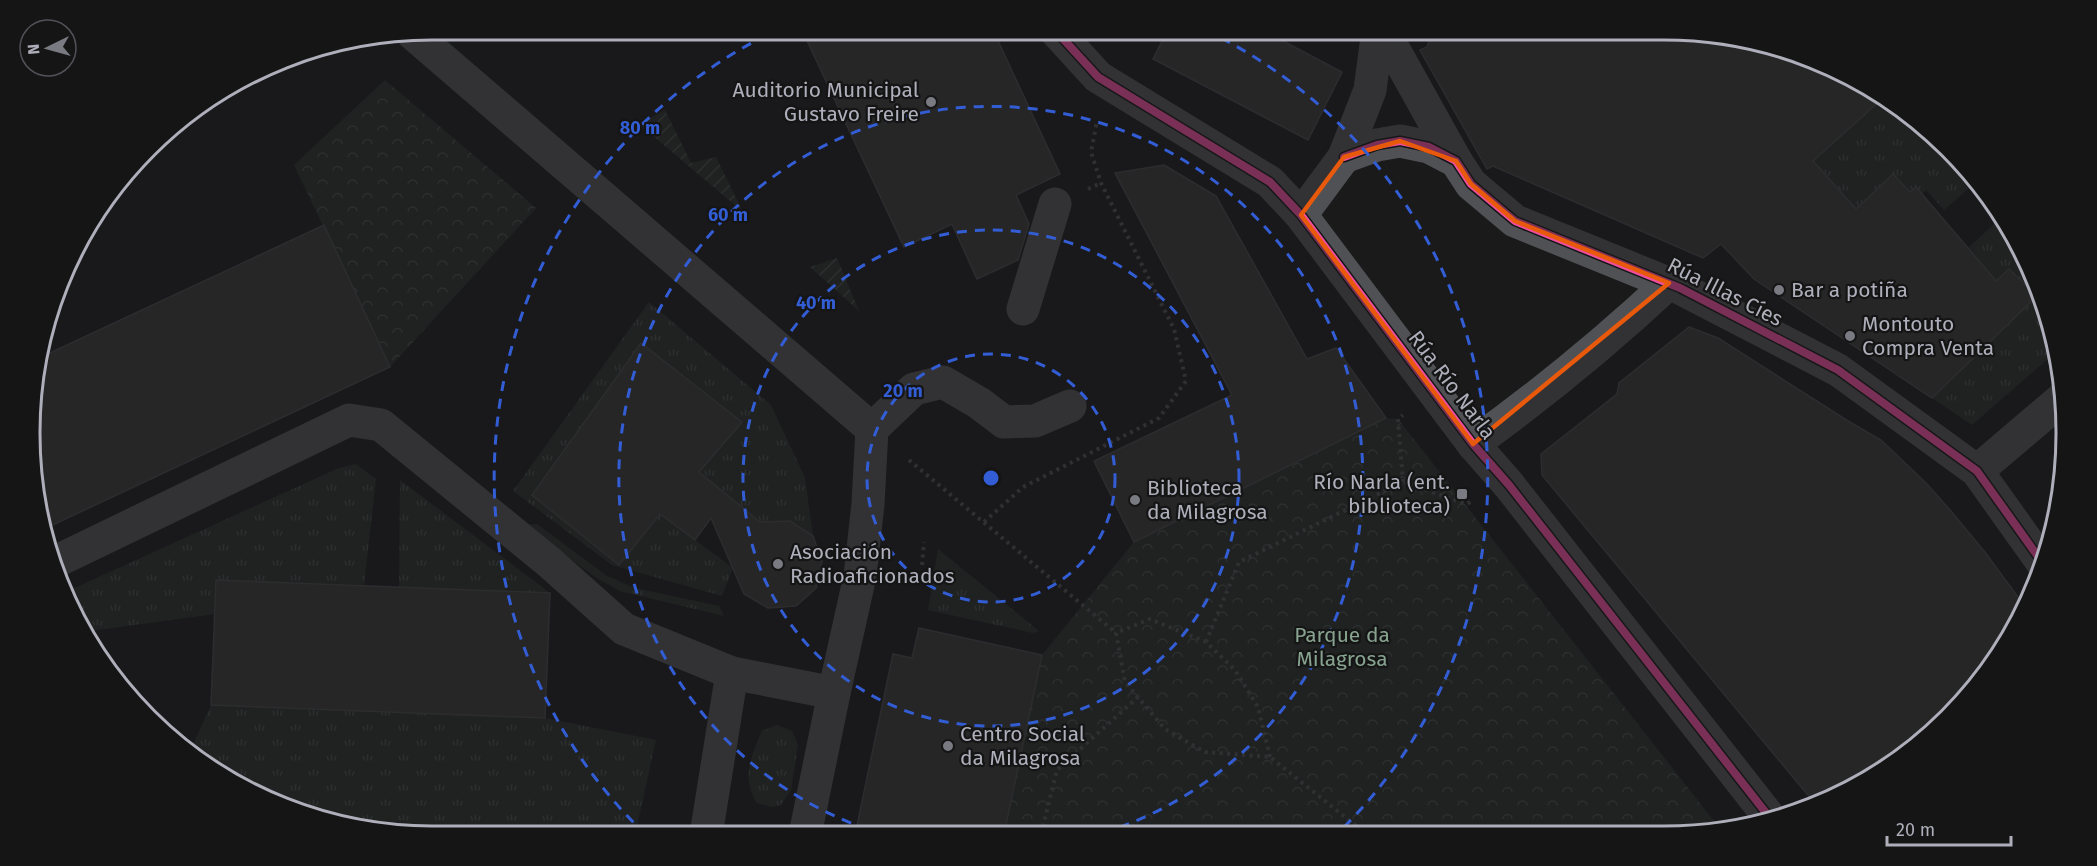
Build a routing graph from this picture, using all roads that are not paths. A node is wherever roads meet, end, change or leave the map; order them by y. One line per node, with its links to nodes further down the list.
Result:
1 (421, 40): 13 (street)
2 (1064, 40): 8 (street, Rúa Río Narla)
3 (1377, 40): 5 (street)
4 (1389, 40): 6 (street, Rúa Illas Cíes)
5 (1344, 157): 6 (street); 8 (street)
6 (1456, 160): 9 (street, Rúa Illas Cíes)
7 (1055, 204): 10 (street)
8 (1301, 215): 14 (street, Rúa Río Narla)
9 (1670, 283): 14 (street); 15 (street, Rúa Illas Cíes)
10 (1023, 309)
11 (2056, 404): 15 (street)
12 (1070, 406): 13 (street)
13 (872, 429): 19 (street)
14 (1473, 444): 20 (street, Rúa Río Narla)
15 (1977, 471): 16 (street, Rúa Illas Cíes)
16 (2037, 555)
17 (61, 559): 18 (street)
18 (732, 673): 19 (street); 21 (street)
19 (834, 693): 22 (street)
20 (1765, 812)
21 (707, 826)
22 (807, 826)

